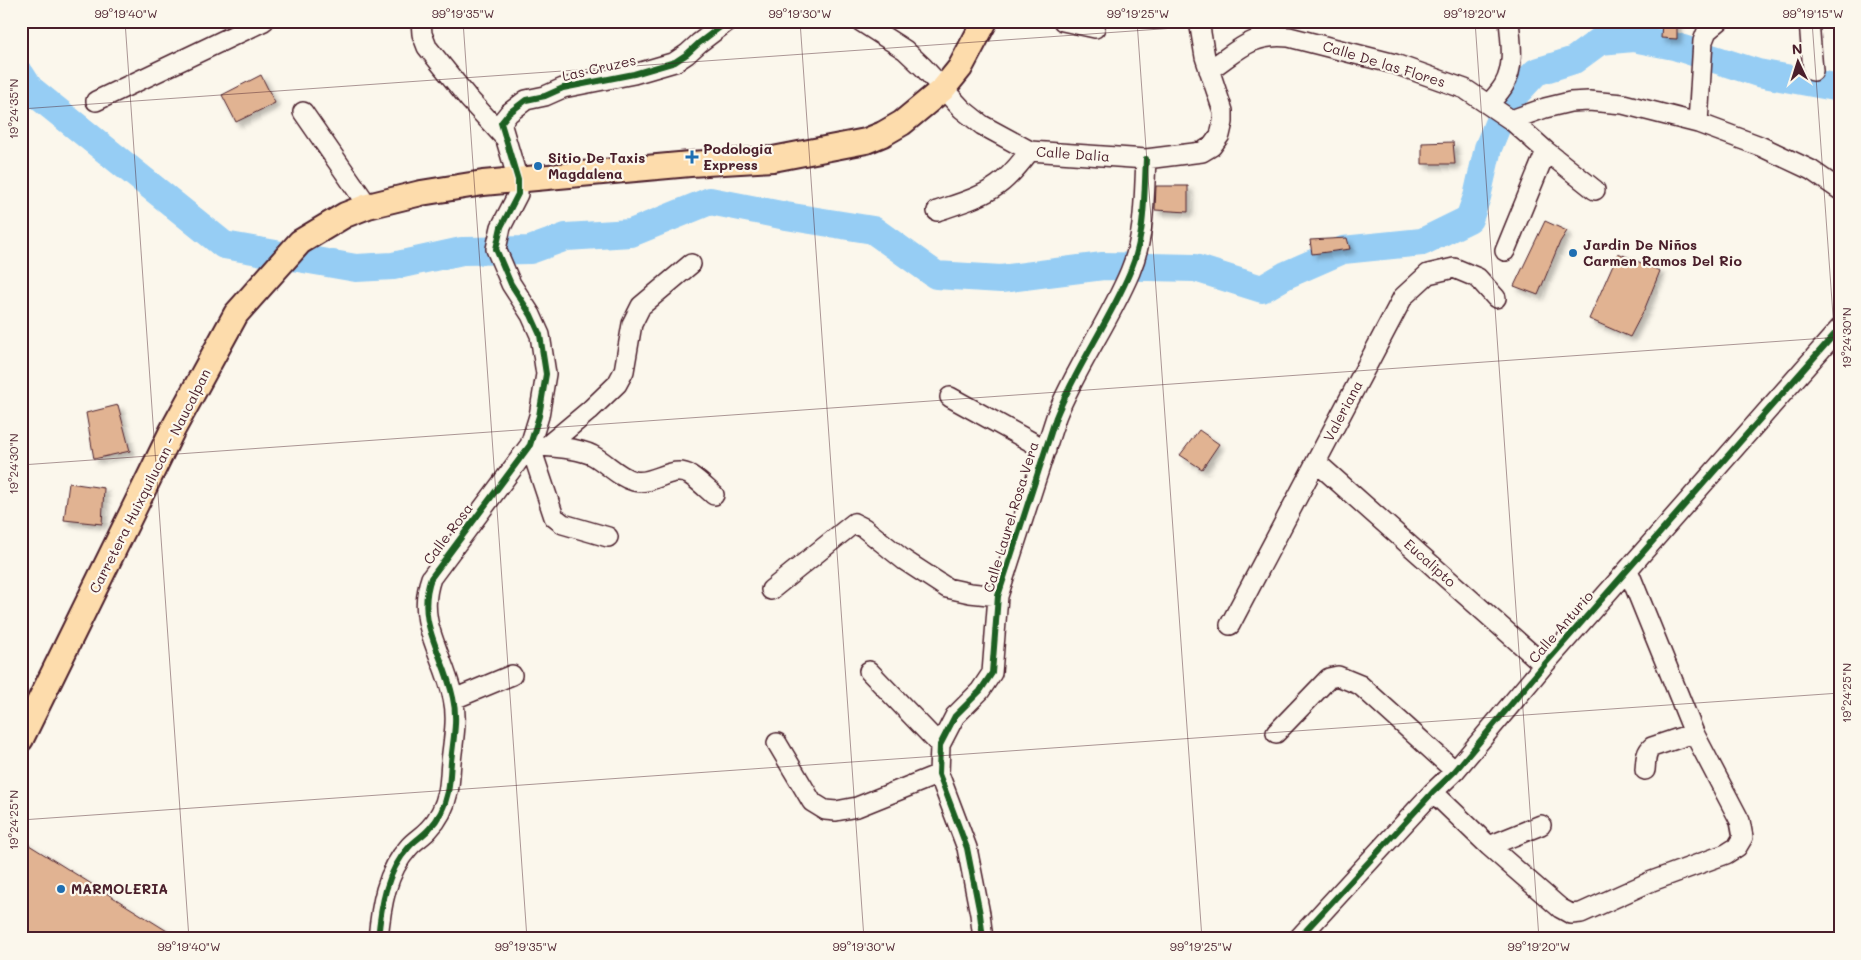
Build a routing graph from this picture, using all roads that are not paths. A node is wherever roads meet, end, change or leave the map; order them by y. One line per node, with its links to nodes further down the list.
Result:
1 (264, 21): 15 (street)
2 (421, 21): 20 (street)
3 (728, 21): 20 (street, Las Cruzes)
4 (860, 21): 14 (street, Calle Dalia)
5 (985, 21): 14 (main road, Carretera Huixquilucan - Naucalpan)
6 (1063, 21): 11 (street)
7 (1199, 21): 12 (street)
8 (1509, 21): 16 (street)
9 (1718, 21): 19 (street)
10 (1809, 21): 13 (street)
11 (1095, 28)
12 (1209, 70): 16 (street, Calle De las Flores); 23 (street, Calle Dalia)
13 (1813, 71)
14 (943, 89): 21 (street, Calle Dalia); 24 (main road, Carretera Huixquilucan - Naucalpan)
15 (96, 101)
16 (1489, 104): 18 (street, Calle De las Flores)
17 (303, 112): 27 (street)
18 (1510, 119): 19 (street); 22 (street, Calle De las Flores)
19 (1698, 123): 26 (street)
20 (504, 137): 24 (street, Las Cruzes)
21 (1030, 151): 23 (street, Calle Dalia); 28 (street)
22 (1546, 151): 25 (street, Calle De las Flores); 29 (street)
23 (1146, 159): 35 (street, Calle Laurel Rosa Vera)
24 (518, 180): 27 (main road, Carretera Huixquilucan - Naucalpan); 34 (street, Calle Rosa)
25 (1595, 190)
26 (1840, 190)
27 (368, 206): 49 (main road, Carretera Huixquilucan - Naucalpan)
28 (937, 211)
29 (1505, 250)
30 (691, 264): 34 (street)
31 (1496, 298): 36 (street, Valeriana)
32 (1840, 328): 39 (street, Calle Anturio)
33 (950, 397): 35 (street)
34 (538, 446): 37 (street); 38 (street); 46 (street, Calle Rosa)
35 (1046, 450): 41 (street, Calle Laurel Rosa Vera)
36 (1316, 462): 42 (street, Valeriana); 43 (street, Eucalipto)
37 (714, 495)
38 (608, 537)
39 (1628, 570): 43 (street, Calle Anturio); 48 (street)
40 (771, 590): 41 (street)
41 (998, 596): 51 (street, Calle Laurel Rosa Vera)
42 (1230, 625)
43 (1544, 665): 53 (street, Calle Anturio)
44 (869, 671): 51 (street)
45 (512, 675): 46 (street)
46 (454, 699): 58 (street, Calle Rosa)
47 (1276, 733): 53 (street)
48 (1694, 733): 52 (street); 57 (street)
49 (21, 739)
50 (777, 743): 54 (street)
51 (940, 745): 54 (street, Calle Laurel Rosa Vera)
52 (1645, 770)
53 (1455, 771): 55 (street, Calle Anturio)
54 (939, 774): 59 (street, Calle Laurel Rosa Vera)
55 (1433, 792): 57 (street); 60 (street, Calle Anturio)
56 (1541, 825): 57 (street)
57 (1489, 846)
58 (378, 939)
59 (983, 939)
60 (1298, 939)

